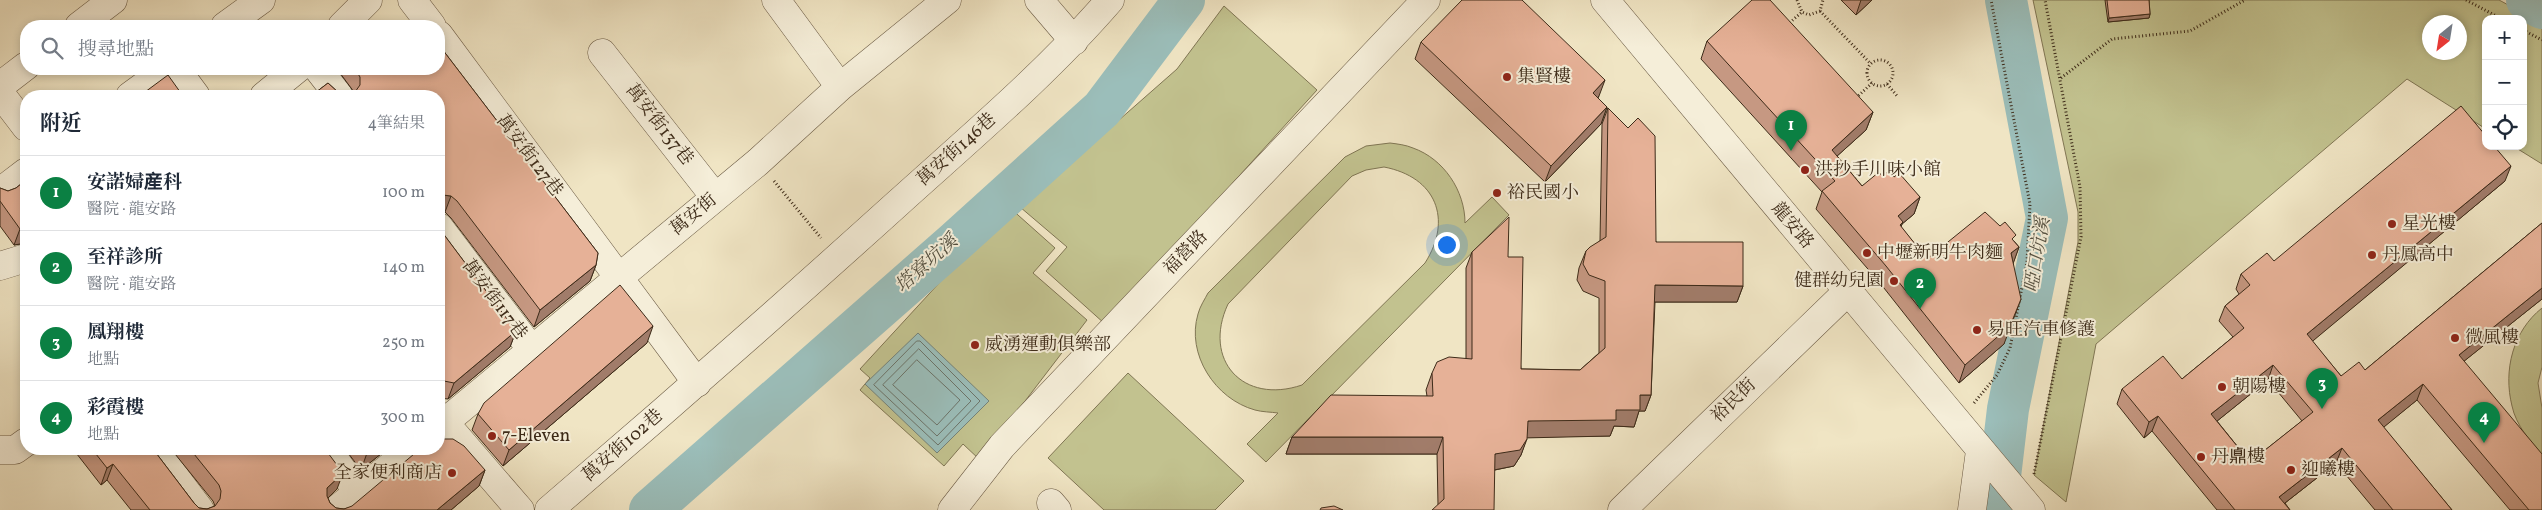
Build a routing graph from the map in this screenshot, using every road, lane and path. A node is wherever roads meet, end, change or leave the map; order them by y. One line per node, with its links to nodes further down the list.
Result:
1 (113, 0): 21 (street)
2 (260, 0): 22 (street)
3 (368, 0): 23 (street)
4 (412, 0): 24 (street)
5 (776, 0): 41 (street)
6 (947, 0): 17 (street, 萬安街)
7 (1038, 0): 28 (street)
8 (1110, 0): 28 (street, 萬安街146巷)
9 (1426, 0): 75 (street, 福營路)
10 (1605, 0): 57 (street, 龍安路)
11 (1797, 0): 19 (path)
12 (1822, 0): 18 (path)
13 (1991, 0): 60 (path)
14 (2046, 0): 37 (path)
15 (2245, 0): 37 (path)
16 (2466, 0): 20 (path)
17 (919, 9): 41 (street, 萬安街)
18 (1820, 10): 19 (path); 31 (path)
19 (1802, 12): 25 (path)
20 (2494, 15)
21 (87, 20)
22 (233, 20)
23 (348, 20)
24 (427, 20)
25 (1784, 28)
26 (2527, 32): 27 (path)
27 (2542, 40)
28 (1074, 41): 55 (street, 萬安街146巷)
29 (445, 43): 56 (street, 萬安街127巷)
30 (602, 53): 53 (street, 萬安街137巷)
31 (1871, 64): 38 (path); 39 (path)
32 (20, 71): 40 (street)
33 (159, 75): 42 (street)
34 (180, 75): 43 (street)
35 (290, 75): 44 (street)
36 (323, 75): 45 (street)
37 (2060, 78): 69 (path)
38 (1872, 83): 39 (path); 48 (path)
39 (1887, 84): 47 (path)
40 (0, 86)
41 (840, 88): 50 (street, 萬安街)
42 (138, 90)
43 (192, 90)
44 (271, 90)
45 (334, 90)
46 (0, 93): 49 (street)
47 (1898, 97)
48 (1852, 101)
49 (20, 119)
50 (758, 162): 53 (street, 萬安街); 55 (path)
51 (20, 177): 52 (street)
52 (0, 192)
53 (716, 197): 56 (street, 萬安街)
54 (445, 235): 58 (street, 萬安街117巷)
55 (838, 257): 59 (street, 萬安街102巷)
56 (620, 276): 58 (street, 萬安街); 59 (street)
57 (1847, 292): 65 (street, 龍安路); 76 (street, 裕民街)
58 (532, 350): 61 (street, 萬安街)
59 (697, 383): 74 (street, 萬安街102巷)
60 (1974, 404)
61 (445, 419)
62 (445, 426): 73 (street)
63 (20, 446): 64 (street)
64 (0, 450)
65 (1980, 451): 77 (street); 78 (street, 龍安路)
66 (159, 455): 71 (street)
67 (331, 455): 70 (street)
68 (404, 455): 70 (street)
69 (2034, 475)
70 (358, 492): 72 (street)
71 (200, 510)
72 (336, 510)
73 (520, 510)
74 (549, 510)
75 (952, 510)
76 (1622, 510)
77 (1972, 510)
78 (2030, 510)

